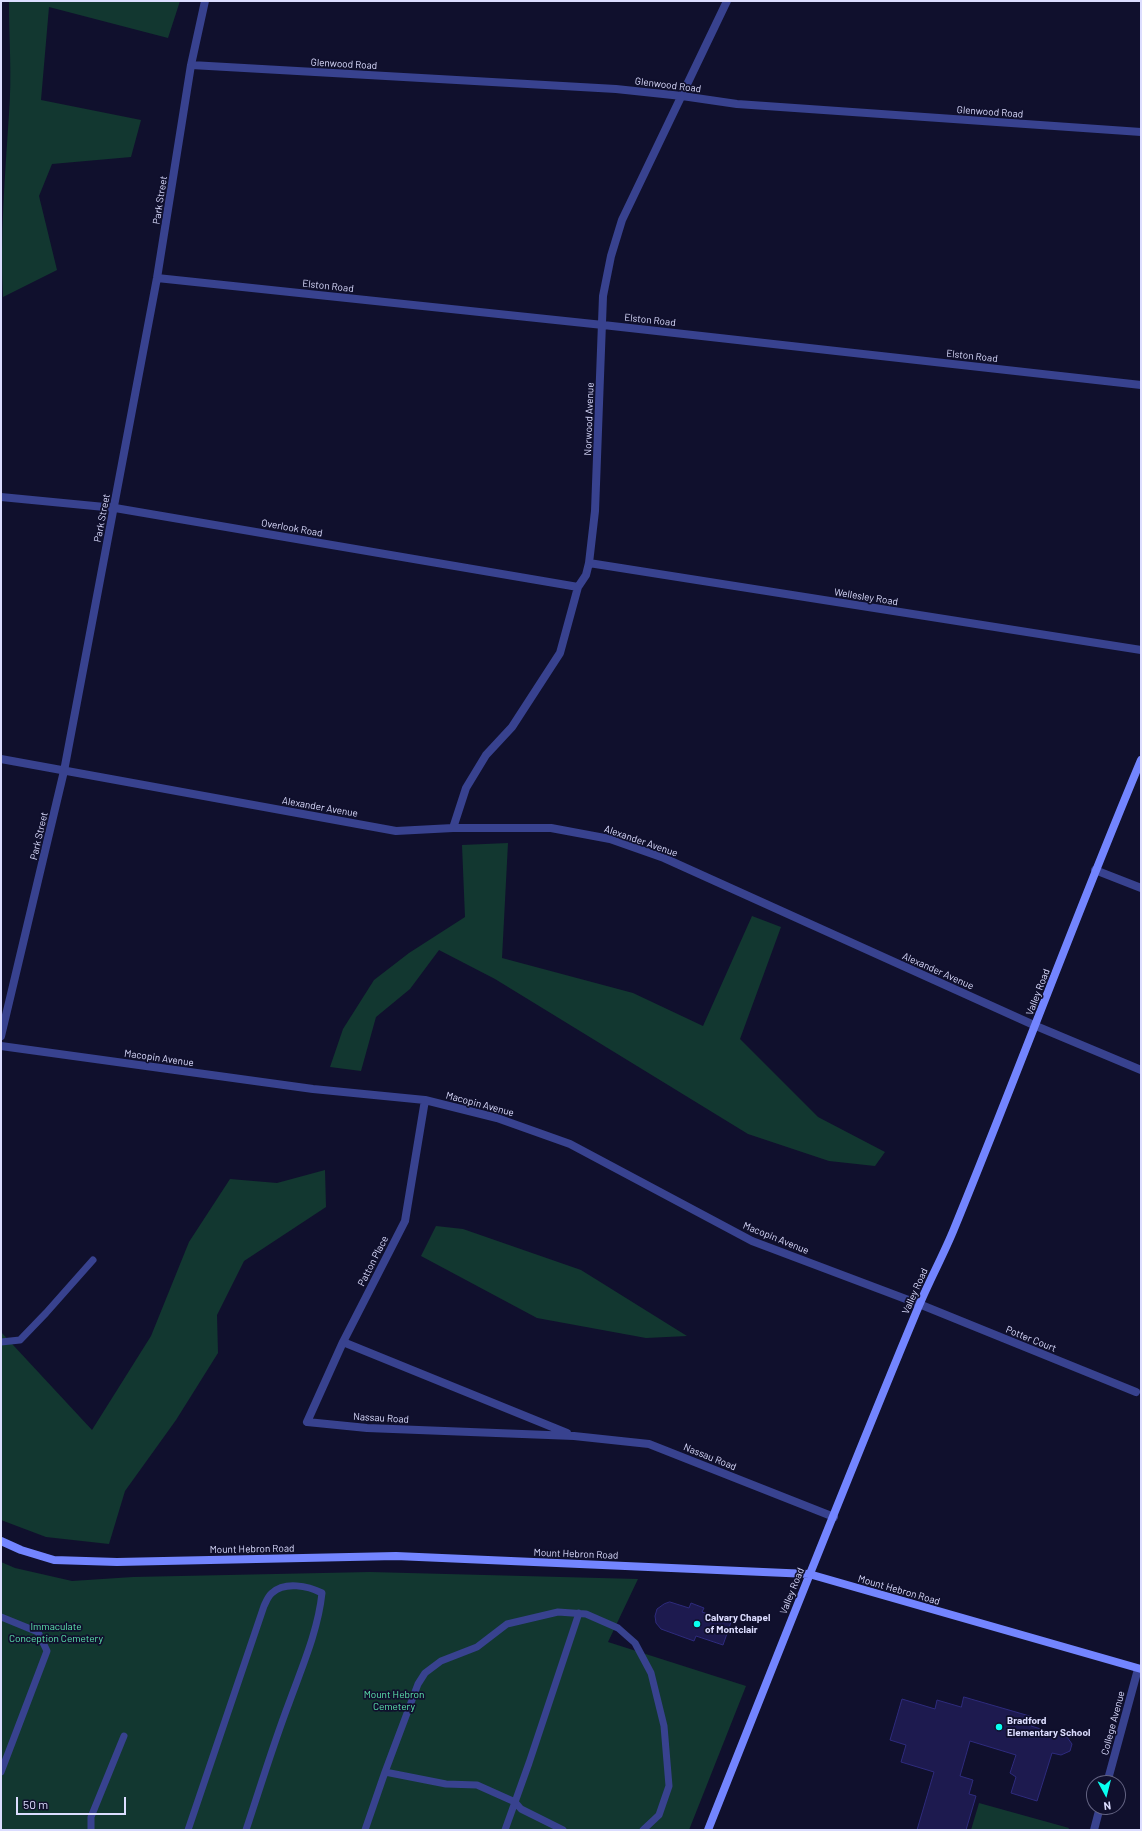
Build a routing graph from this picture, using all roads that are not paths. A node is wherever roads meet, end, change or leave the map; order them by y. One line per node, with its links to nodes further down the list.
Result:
1 (205, 1): 3 (street, Park Street)
2 (727, 1): 4 (street, Norwood Avenue)
3 (192, 65): 4 (street, Glenwood Road); 6 (street, Park Street)
4 (682, 96): 5 (street, Glenwood Road); 7 (street, Norwood Avenue)
5 (1141, 132)
6 (157, 278): 7 (street, Elston Road); 10 (street, Park Street)
7 (603, 325): 8 (street, Elston Road); 11 (street, Norwood Avenue)
8 (1141, 385)
9 (1, 497): 10 (street, Overlook Road)
10 (115, 508): 12 (street, Overlook Road); 16 (street, Park Street)
11 (589, 563): 12 (street, Norwood Avenue); 13 (street, Wellesley Road)
12 (578, 588): 17 (street, Norwood Avenue)
13 (1141, 650)
14 (1, 759): 16 (street, Alexander Avenue)
15 (1141, 760): 18 (main road, Valley Road)
16 (64, 771): 17 (street, Alexander Avenue); 21 (street, Park Street)
17 (453, 828): 20 (street, Alexander Avenue)
18 (1095, 870): 19 (street); 20 (main road, Valley Road)
19 (1141, 888)
20 (1036, 1026): 23 (street, Alexander Avenue); 26 (main road, Valley Road)
21 (1, 1036)
22 (1, 1046): 24 (street, Macopin Avenue)
23 (1141, 1070)
24 (425, 1100): 26 (street, Macopin Avenue); 28 (street, Patton Place)
25 (93, 1260): 27 (lane)
26 (919, 1304): 29 (street, Potter Court); 32 (main road, Valley Road)
27 (1, 1342)
28 (343, 1342): 30 (street, Patton Place); 31 (street, Nassau Road)
29 (1136, 1392)
30 (307, 1422): 31 (street, Nassau Road)
31 (574, 1436): 32 (street, Nassau Road)
32 (834, 1517): 34 (main road, Valley Road)
33 (1, 1541): 34 (main road, Mount Hebron Road)
34 (810, 1574): 37 (main road, Mount Hebron Road); 51 (main road, Valley Road)
35 (579, 1613): 40 (lane); 42 (lane); 50 (lane)
36 (1, 1617): 39 (lane)
37 (1139, 1669): 41 (street, College Avenue)
38 (124, 1736): 44 (lane)
39 (1, 1772)
40 (386, 1772): 42 (lane); 47 (lane)
41 (1109, 1775)
42 (515, 1802): 48 (lane); 49 (lane)
43 (1098, 1815): 52 (street)
44 (91, 1830)
45 (188, 1830): 46 (lane)
46 (246, 1830)
47 (365, 1830)
48 (505, 1830)
49 (563, 1830)
50 (643, 1830)
51 (708, 1830)
52 (1094, 1830)

